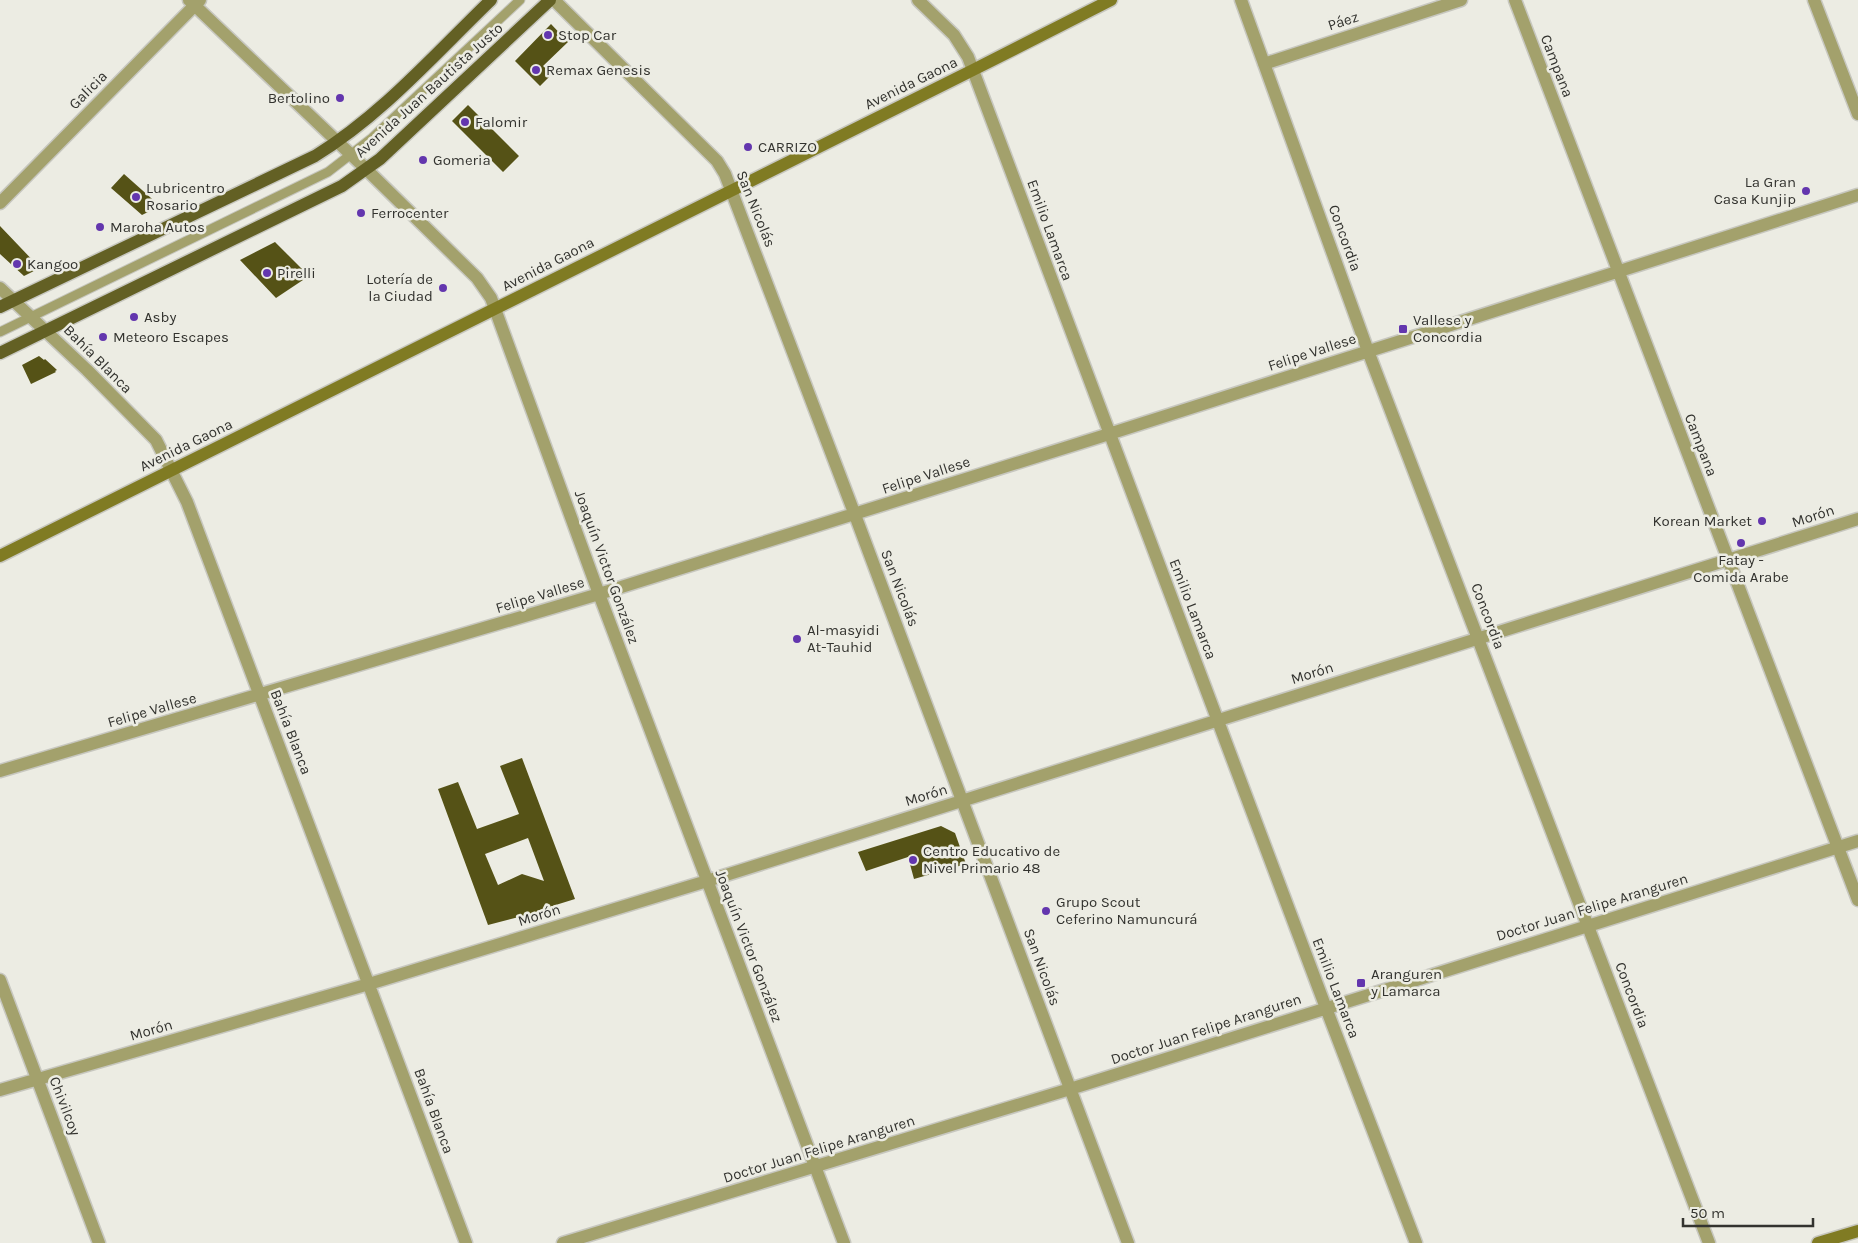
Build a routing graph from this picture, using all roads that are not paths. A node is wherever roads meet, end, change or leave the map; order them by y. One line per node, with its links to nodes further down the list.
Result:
1 (491, 0): 15 (main road, Avenida Juan Bautista Justo)
2 (520, 0): 16 (lane)
3 (550, 0): 17 (main road, Avenida Juan Bautista Justo)
4 (554, 0): 18 (street, San Nicolás)
5 (918, 0): 13 (street, Emilio Lamarca)
6 (1111, 0): 13 (main road, Avenida Gaona)
7 (1241, 0): 12 (street, Concordia)
8 (1461, 0): 12 (street, Páez)
9 (1515, 0): 21 (street, Campana)
10 (1814, 0): 14 (street)
11 (195, 2): 15 (street, Joaquín Victor González); 20 (street, Galicia)
12 (1264, 64): 29 (street, Concordia)
13 (973, 70): 18 (main road, Avenida Gaona); 31 (street, Emilio Lamarca)
14 (1858, 114)
15 (337, 142): 16 (street, Joaquín Victor González); 23 (main road, Avenida Juan Bautista Justo)
16 (351, 156): 17 (street, Joaquín Victor González); 26 (lane)
17 (366, 170): 25 (street, Joaquín Victor González); 27 (main road, Avenida Juan Bautista Justo)
18 (732, 190): 25 (main road, Avenida Gaona); 33 (street, San Nicolás)
19 (1858, 195): 21 (street, Felipe Vallese)
20 (0, 203)
21 (1618, 272): 29 (street, Felipe Vallese); 36 (street, Campana)
22 (0, 288): 23 (street, Bahía Blanca)
23 (13, 300): 24 (main road, Avenida Juan Bautista Justo); 26 (street, Bahía Blanca)
24 (0, 306)
25 (495, 309): 32 (main road, Avenida Gaona); 37 (street, Joaquín Victor González)
26 (31, 317): 27 (street, Bahía Blanca); 28 (lane)
27 (46, 330): 30 (main road, Avenida Juan Bautista Justo); 32 (street, Bahía Blanca)
28 (0, 332)
29 (1368, 351): 31 (street, Felipe Vallese); 38 (street, Concordia)
30 (0, 353)
31 (1109, 434): 33 (street, Felipe Vallese); 40 (street, Emilio Lamarca)
32 (171, 470): 35 (main road, Avenida Gaona); 39 (street, Bahía Blanca)
33 (855, 515): 37 (street, Felipe Vallese); 42 (street, San Nicolás)
34 (1858, 519): 36 (street, Morón)
35 (0, 556)
36 (1728, 560): 38 (street, Morón); 44 (street, Campana)
37 (599, 594): 39 (street, Felipe Vallese); 45 (street, Joaquín Victor González)
38 (1479, 637): 40 (street, Morón); 47 (street, Concordia)
39 (259, 696): 41 (street, Felipe Vallese); 49 (street, Bahía Blanca)
40 (1217, 720): 42 (street, Morón); 50 (street, Emilio Lamarca)
41 (0, 771)
42 (962, 801): 45 (street, Morón); 52 (street, San Nicolás)
43 (1858, 841): 44 (street, Doctor Juan Felipe Aranguren)
44 (1838, 847): 46 (street, Campana); 47 (street, Doctor Juan Felipe Aranguren)
45 (707, 881): 49 (street, Morón); 54 (street, Joaquín Victor González)
46 (1858, 900)
47 (1587, 925): 50 (street, Doctor Juan Felipe Aranguren); 62 (street, Concordia)
48 (0, 980): 51 (street, Chivilcoy)
49 (369, 984): 51 (street, Morón); 57 (street, Bahía Blanca)
50 (1326, 1008): 52 (street, Doctor Juan Felipe Aranguren); 61 (street, Emilio Lamarca)
51 (38, 1079): 53 (street, Morón); 56 (street, Chivilcoy)
52 (1070, 1089): 54 (street, Doctor Juan Felipe Aranguren); 60 (street, San Nicolás)
53 (0, 1090)
54 (816, 1167): 58 (street, Doctor Juan Felipe Aranguren); 59 (street, Joaquín Victor González)
55 (1858, 1231): 63 (main road)
56 (99, 1243)
57 (466, 1243)
58 (562, 1243)
59 (844, 1243)
60 (1128, 1243)
61 (1416, 1243)
62 (1709, 1243)
63 (1818, 1243)

